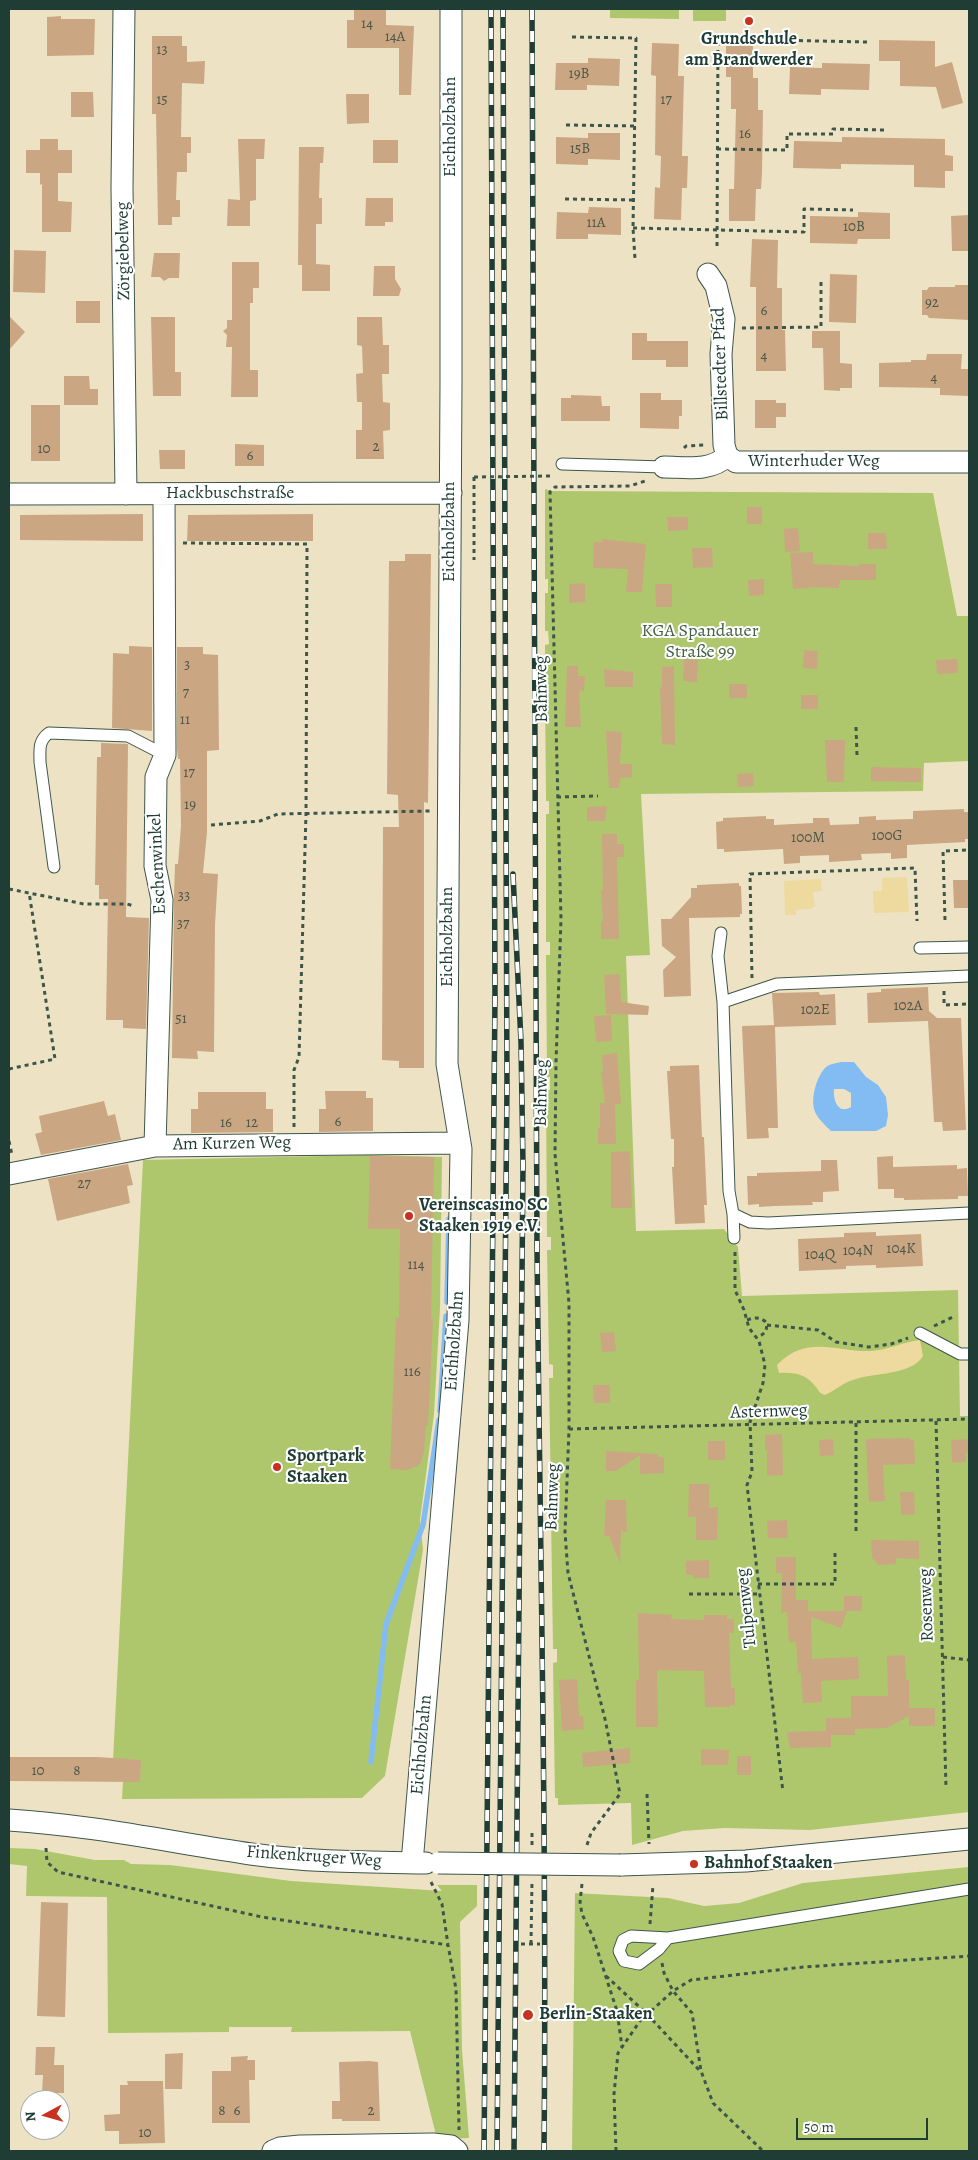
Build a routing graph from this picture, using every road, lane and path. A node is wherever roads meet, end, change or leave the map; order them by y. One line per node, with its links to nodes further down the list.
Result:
1 (124, 9): 27 (street, Zörgiebelweg)
2 (451, 9): 25 (street, Eichholzbahn)
3 (572, 37): 6 (path)
4 (868, 42): 8 (path)
5 (566, 125): 6 (path)
6 (635, 126): 10 (path)
7 (885, 130): 8 (path)
8 (717, 149): 13 (path)
9 (565, 198): 10 (path)
10 (634, 200): 12 (path)
11 (853, 210): 13 (path)
12 (633, 228): 13 (path); 15 (path)
13 (717, 230): 14 (path)
14 (717, 246)
15 (635, 259)
16 (708, 274): 19 (street, Billstedter Pfad)
17 (821, 278): 18 (path)
18 (739, 328)
19 (728, 456): 20 (street, Winterhuder Weg); 22 (street, Winterhuder Weg)
20 (969, 462)
21 (562, 464): 22 (lane)
22 (664, 467)
23 (551, 476): 30 (path, bridge)
24 (647, 480): 35 (path, Bahnweg)
25 (451, 493): 28 (street, Hackbuschstraße); 55 (street, Eichholzbahn)
26 (9, 494): 27 (street, Hackbuschstraße)
27 (126, 494): 28 (street, Hackbuschstraße)
28 (164, 494): 29 (street, Eschenwinkel)
29 (164, 543): 32 (street, Eschenwinkel); 37 (path)
30 (474, 560)
31 (856, 727): 33 (path)
32 (165, 755): 40 (lane); 57 (street, Eschenwinkel)
33 (857, 755)
34 (598, 796): 35 (path)
35 (557, 797): 72 (path, Bahnweg)
36 (439, 811): 37 (path)
37 (306, 814): 38 (path); 56 (path)
38 (211, 825)
39 (969, 850): 44 (path)
40 (54, 867)
41 (9, 890): 42 (path)
42 (29, 892): 43 (path); 54 (path)
43 (134, 906)
44 (946, 920)
45 (917, 921): 46 (path)
46 (751, 926)
47 (721, 933): 52 (lane)
48 (969, 947): 49 (lane)
49 (920, 948)
50 (969, 976): 51 (lane)
51 (943, 977): 52 (lane); 53 (path)
52 (723, 1002): 60 (lane)
53 (969, 1004)
54 (9, 1069)
55 (458, 1142): 56 (street, Am Kurzen Weg); 88 (street, Eichholzbahn)
56 (295, 1143): 57 (street, Am Kurzen Weg)
57 (155, 1146): 58 (street, Am Kurzen Weg)
58 (9, 1174)
59 (969, 1213): 60 (lane)
60 (733, 1214): 61 (lane)
61 (734, 1238): 63 (path)
62 (955, 1316): 65 (path)
63 (747, 1320): 64 (path); 66 (path)
64 (767, 1325): 65 (path); 66 (path)
65 (920, 1333): 67 (lane)
66 (757, 1337): 71 (path, Tulpenweg)
67 (969, 1354)
68 (969, 1420): 69 (path, Asternweg)
69 (936, 1421): 70 (path, Asternweg); 78 (path, Rosenweg)
70 (856, 1423): 71 (path, Asternweg); 73 (path)
71 (750, 1424): 72 (path, Asternweg); 75 (path, Tulpenweg)
72 (569, 1429): 82 (path, Bahnweg)
73 (856, 1531)
74 (835, 1553): 75 (path)
75 (758, 1584): 77 (path, Tulpenweg)
76 (689, 1594): 77 (path)
77 (759, 1594): 81 (path, Tulpenweg)
78 (943, 1657): 79 (path); 80 (path, Rosenweg)
79 (969, 1660)
80 (946, 1788)
81 (783, 1792)
82 (620, 1794)
83 (647, 1794): 86 (path)
84 (9, 1820): 88 (street, Finkenkruger Weg)
85 (969, 1839): 89 (street, Finkenkruger Weg, bridge)
86 (649, 1844)
87 (46, 1848): 99 (path)
88 (412, 1863): 89 (street, Finkenkruger Weg)
89 (434, 1873): 99 (path)
90 (532, 1883): 97 (path)
91 (653, 1885): 94 (path)
92 (969, 1888): 95 (lane)
93 (580, 1902): 102 (path)
94 (656, 1936): 95 (lane); 100 (lane)
95 (668, 1938): 100 (lane)
96 (521, 1944): 97 (path)
97 (531, 1944): 98 (path)
98 (540, 1944)
99 (448, 1945): 108 (path)
100 (659, 1949): 103 (path)
101 (969, 1956): 103 (path)
102 (606, 1976): 104 (path); 105 (path)
103 (673, 1991): 104 (path); 106 (path)
104 (647, 2014): 105 (path); 106 (path)
105 (622, 2047): 109 (path)
106 (701, 2071): 110 (path)
107 (273, 2151): 108 (street)
108 (457, 2151)
109 (616, 2151)
110 (763, 2151)

